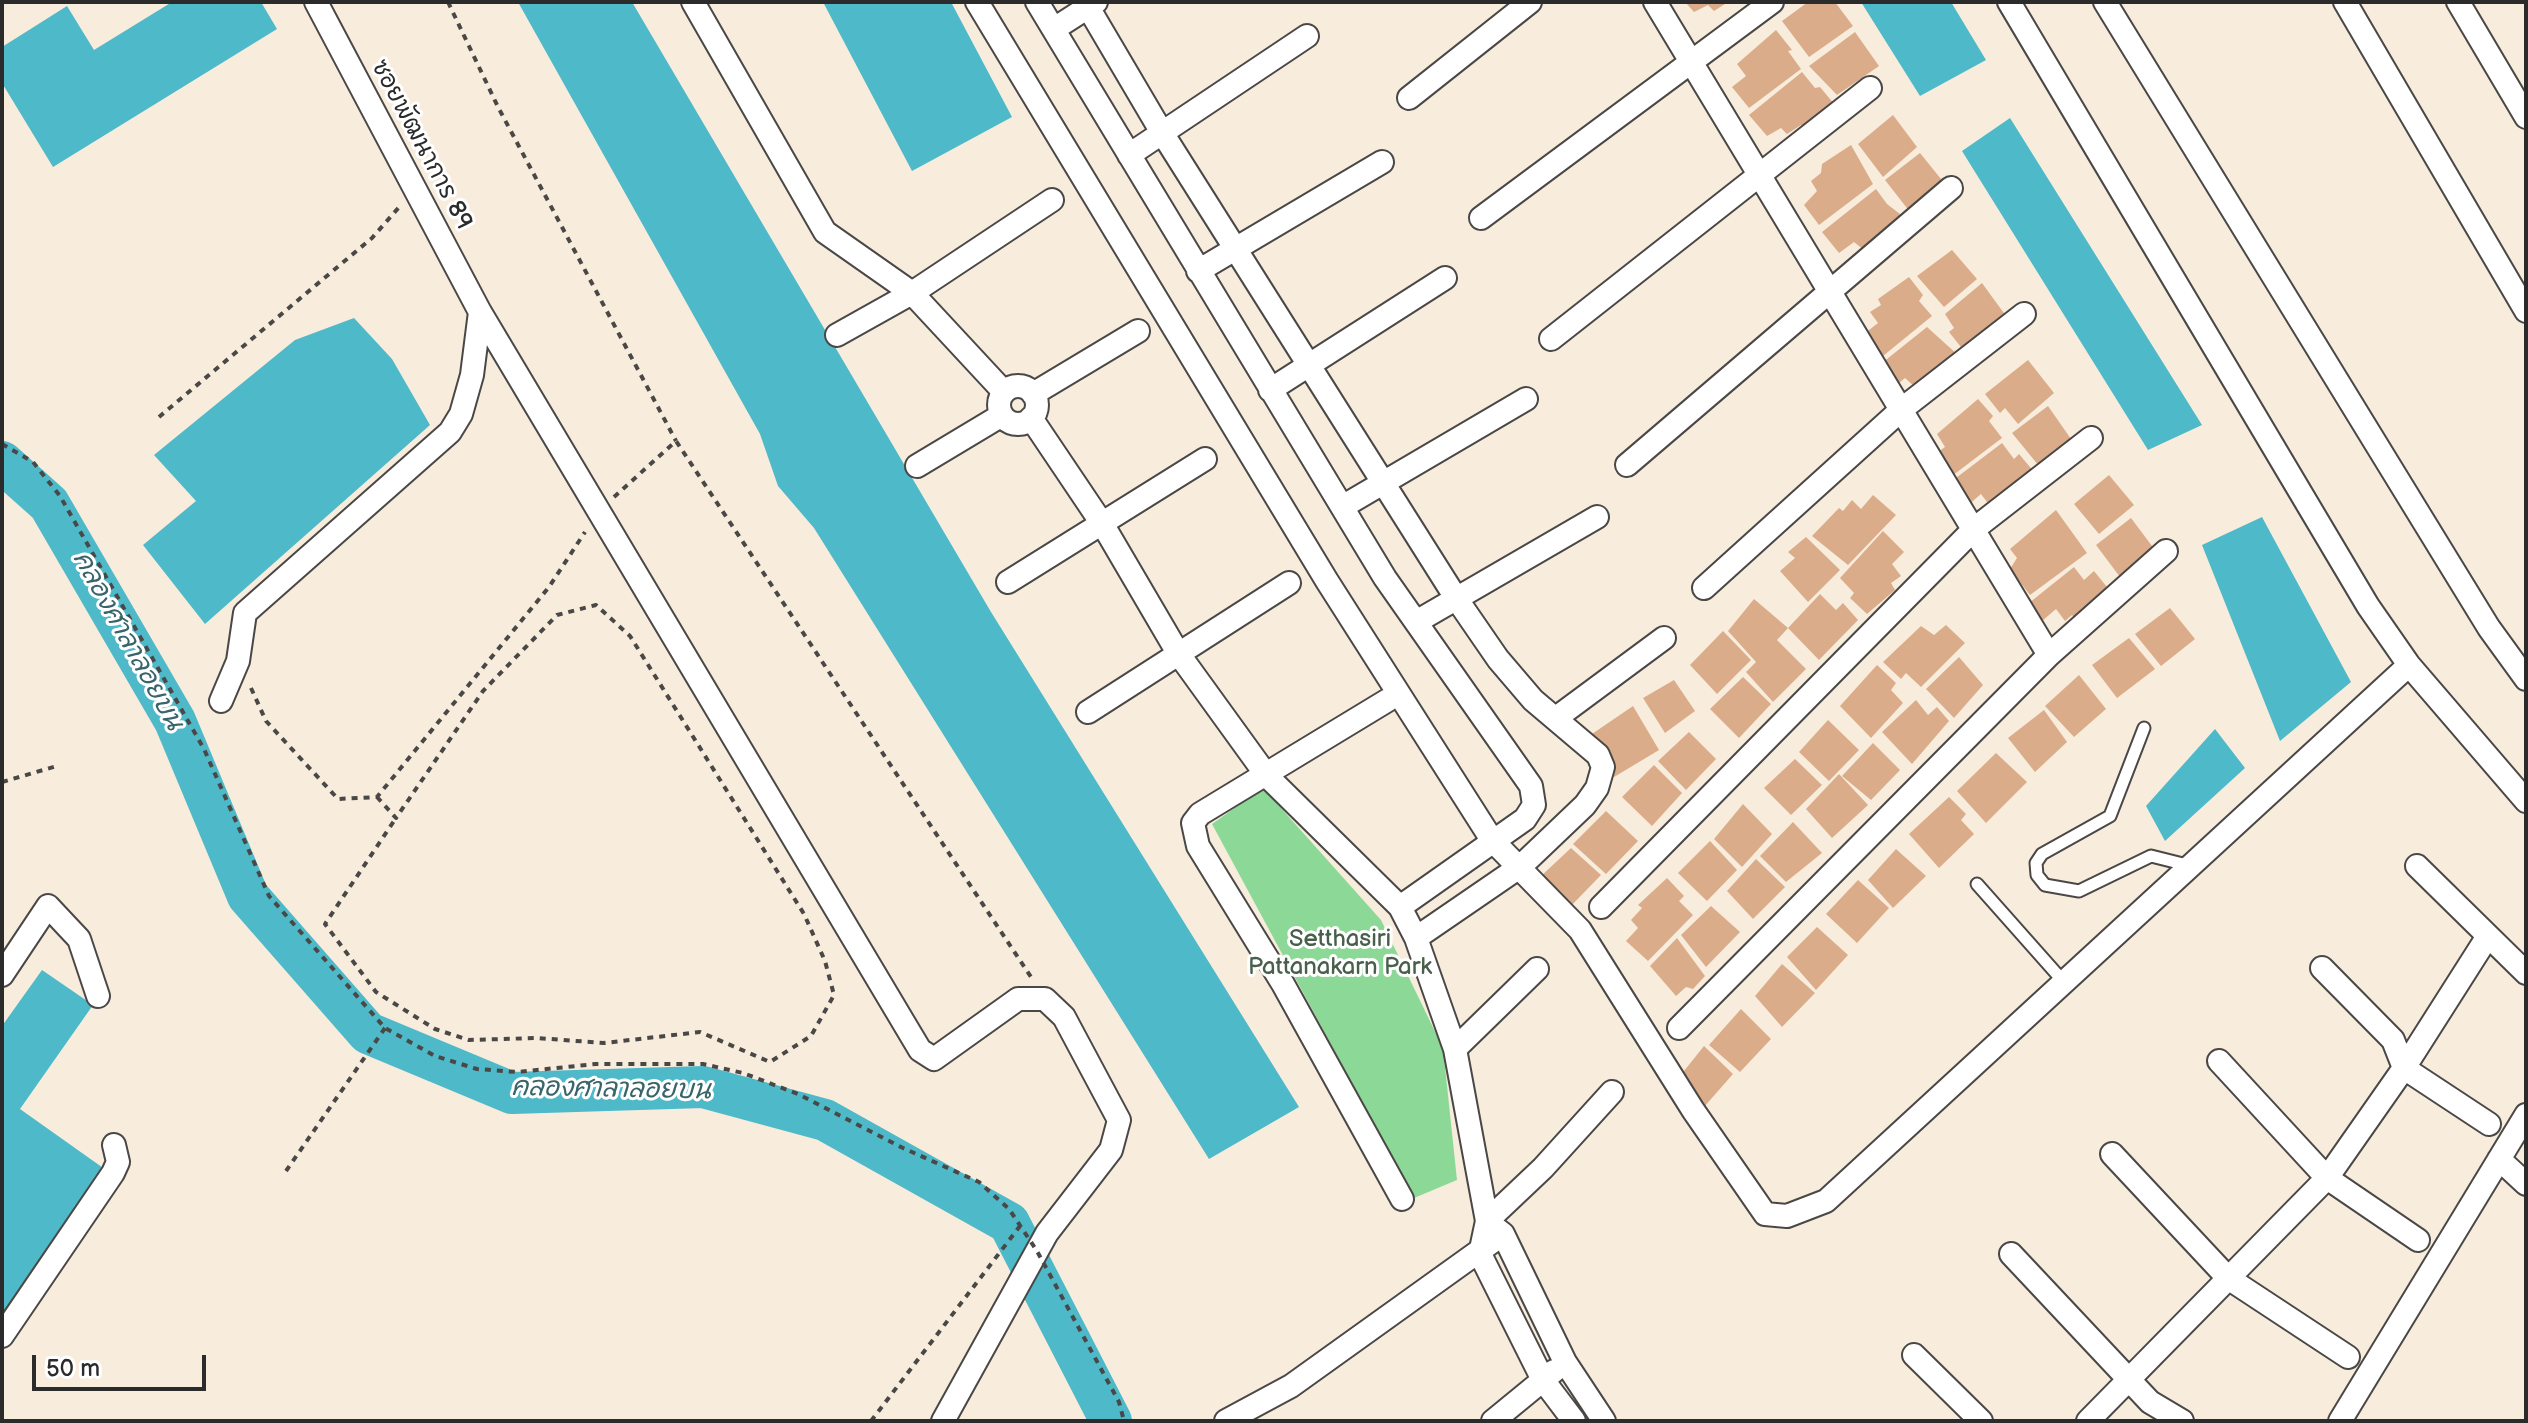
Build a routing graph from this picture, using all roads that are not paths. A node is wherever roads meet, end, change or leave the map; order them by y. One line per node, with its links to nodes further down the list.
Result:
1 (316, 2): 34 (street, ซอยพัฒนาการ 89)
2 (693, 2): 32 (street)
3 (977, 2): 74 (street)
4 (1037, 2): 15 (street)
5 (1492, 2): 14 (street)
6 (1530, 2): 14 (street)
7 (1655, 2): 17 (street)
8 (1772, 2): 17 (street)
9 (2009, 2): 65 (street)
10 (2105, 2): 66 (street)
11 (2345, 2): 33 (street)
12 (2458, 2): 20 (street)
13 (1090, 4): 15 (street); 21 (street)
14 (1503, 23): 19 (street)
15 (1054, 29): 22 (street)
16 (1307, 36): 21 (street)
17 (1692, 64): 24 (street); 27 (street)
18 (1870, 88): 24 (street)
19 (1409, 98)
20 (2526, 117)
21 (1161, 131): 22 (street); 28 (street)
22 (1129, 155): 29 (street)
23 (1382, 162): 28 (street)
24 (1760, 172): 31 (street); 38 (street)
25 (1951, 188): 31 (street)
26 (1052, 200): 32 (street)
27 (1481, 218)
28 (1236, 246): 29 (street); 39 (street)
29 (1198, 271): 40 (street)
30 (1445, 278): 39 (street)
31 (1830, 289): 44 (street); 49 (street)
32 (912, 293): 37 (street); 41 (street)
33 (2526, 311)
34 (480, 312): 68 (street); 113 (street, ซอยพัฒนาการ 89)
35 (2024, 314): 44 (street)
36 (1138, 331): 42 (street)
37 (837, 335)
38 (1551, 339)
39 (1307, 366): 40 (street); 51 (street)
40 (1270, 390): 52 (street)
41 (1004, 392): 42 (street); 45 (street)
42 (1033, 394): 46 (street)
43 (1526, 399): 51 (street)
44 (1902, 409): 55 (street); 59 (street)
45 (1002, 415): 46 (street); 50 (street)
46 (1031, 418): 54 (street)
47 (2091, 438): 55 (street)
48 (1205, 459): 54 (street)
49 (1627, 465)
50 (917, 466)
51 (1383, 483): 52 (street); 60 (street)
52 (1342, 507): 61 (street)
53 (1597, 517): 60 (street)
54 (1103, 525): 57 (street); 63 (street)
55 (1974, 529): 64 (street); 80 (street)
56 (2166, 551): 64 (street)
57 (1008, 582)
58 (1289, 583): 63 (street)
59 (1704, 588)
60 (1456, 598): 61 (street); 70 (street)
61 (1416, 622): 74 (street)
62 (1664, 638): 70 (street)
63 (1178, 653): 69 (street); 72 (street)
64 (2049, 655): 89 (street)
65 (2409, 665): 73 (street); 75 (street)
66 (2526, 679)
67 (1388, 700): 72 (street)
68 (221, 701)
69 (1088, 712)
70 (1556, 718): 76 (street)
71 (2144, 728): 75 (lane)
72 (1267, 776): 79 (street); 101 (street)
73 (2526, 801)
74 (1492, 840): 76 (street); 79 (street)
75 (2187, 865): 87 (street)
76 (1521, 866): 82 (street); 87 (street)
77 (2417, 866): 81 (street)
78 (1977, 884): 87 (lane)
79 (1400, 907): 82 (street)
80 (1601, 907)
81 (2488, 936): 85 (street); 92 (street)
82 (1416, 938): 90 (street)
83 (2322, 968): 92 (street)
84 (1537, 969): 90 (street)
85 (2526, 973)
86 (2, 975): 88 (street)
87 (2063, 981)
88 (98, 996)
89 (1679, 1028)
90 (1455, 1049): 102 (street)
91 (2219, 1061): 99 (street)
92 (2404, 1068): 95 (street); 99 (street)
93 (1612, 1092): 102 (street)
94 (2526, 1115): 98 (street)
95 (2489, 1124)
96 (114, 1145): 107 (street)
97 (2112, 1154): 106 (street)
98 (2499, 1159): 100 (street); 121 (street)
99 (2327, 1178): 103 (street); 106 (street)
100 (2526, 1184)
101 (1402, 1199)
102 (1495, 1228): 104 (street); 110 (street)
103 (2418, 1240)
104 (1480, 1254): 112 (street); 114 (street)
105 (2011, 1254): 111 (street)
106 (2228, 1278): 109 (street); 111 (street)
107 (2, 1336)
108 (1914, 1355): 118 (street)
109 (2348, 1357)
110 (1565, 1362): 112 (street); 117 (street)
111 (2130, 1379): 119 (street); 120 (street)
112 (1543, 1380): 115 (street); 116 (street)
113 (943, 1421)
114 (1226, 1421)
115 (1493, 1421)
116 (1574, 1421)
117 (1604, 1421)
118 (1981, 1421)
119 (2088, 1421)
120 (2182, 1421)
121 (2340, 1421)

